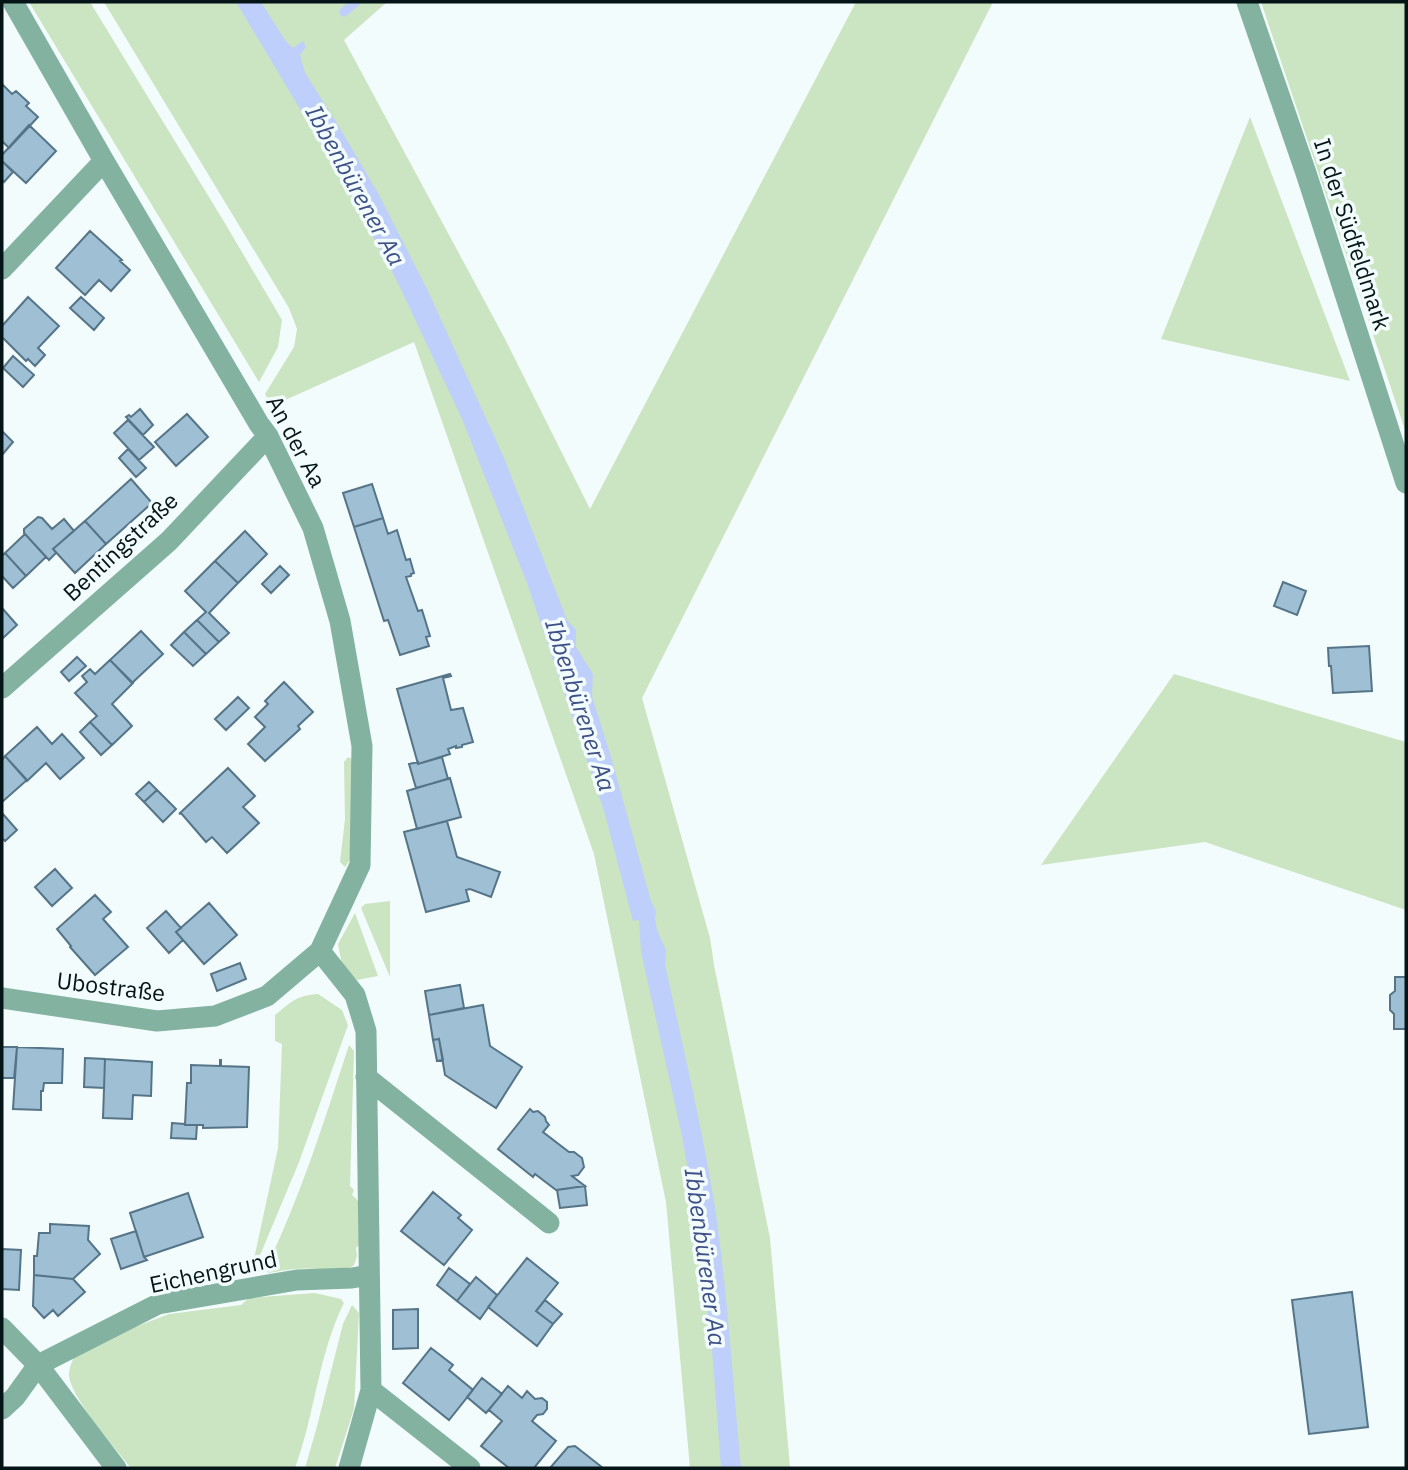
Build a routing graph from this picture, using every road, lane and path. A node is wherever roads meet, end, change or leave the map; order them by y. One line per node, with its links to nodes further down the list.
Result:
1 (13, 2): 3 (street, An der Aa)
2 (1247, 2): 6 (street, In der Südfeldmark)
3 (104, 161): 4 (street); 5 (street, An der Aa)
4 (2, 269)
5 (268, 436): 7 (street, Bentingstraße); 8 (street, An der Aa)
6 (1406, 483)
7 (2, 688)
8 (320, 951): 9 (street, Ubostraße); 10 (street)
9 (2, 998)
10 (366, 1077): 11 (street); 12 (street)
11 (550, 1223)
12 (369, 1275): 14 (street, Eichengrund); 15 (street)
13 (2, 1328): 14 (street)
14 (38, 1365): 16 (street, Eichengrund); 17 (street)
15 (370, 1390): 18 (street); 19 (street)
16 (2, 1409)
17 (116, 1468)
18 (349, 1468)
19 (470, 1468)

